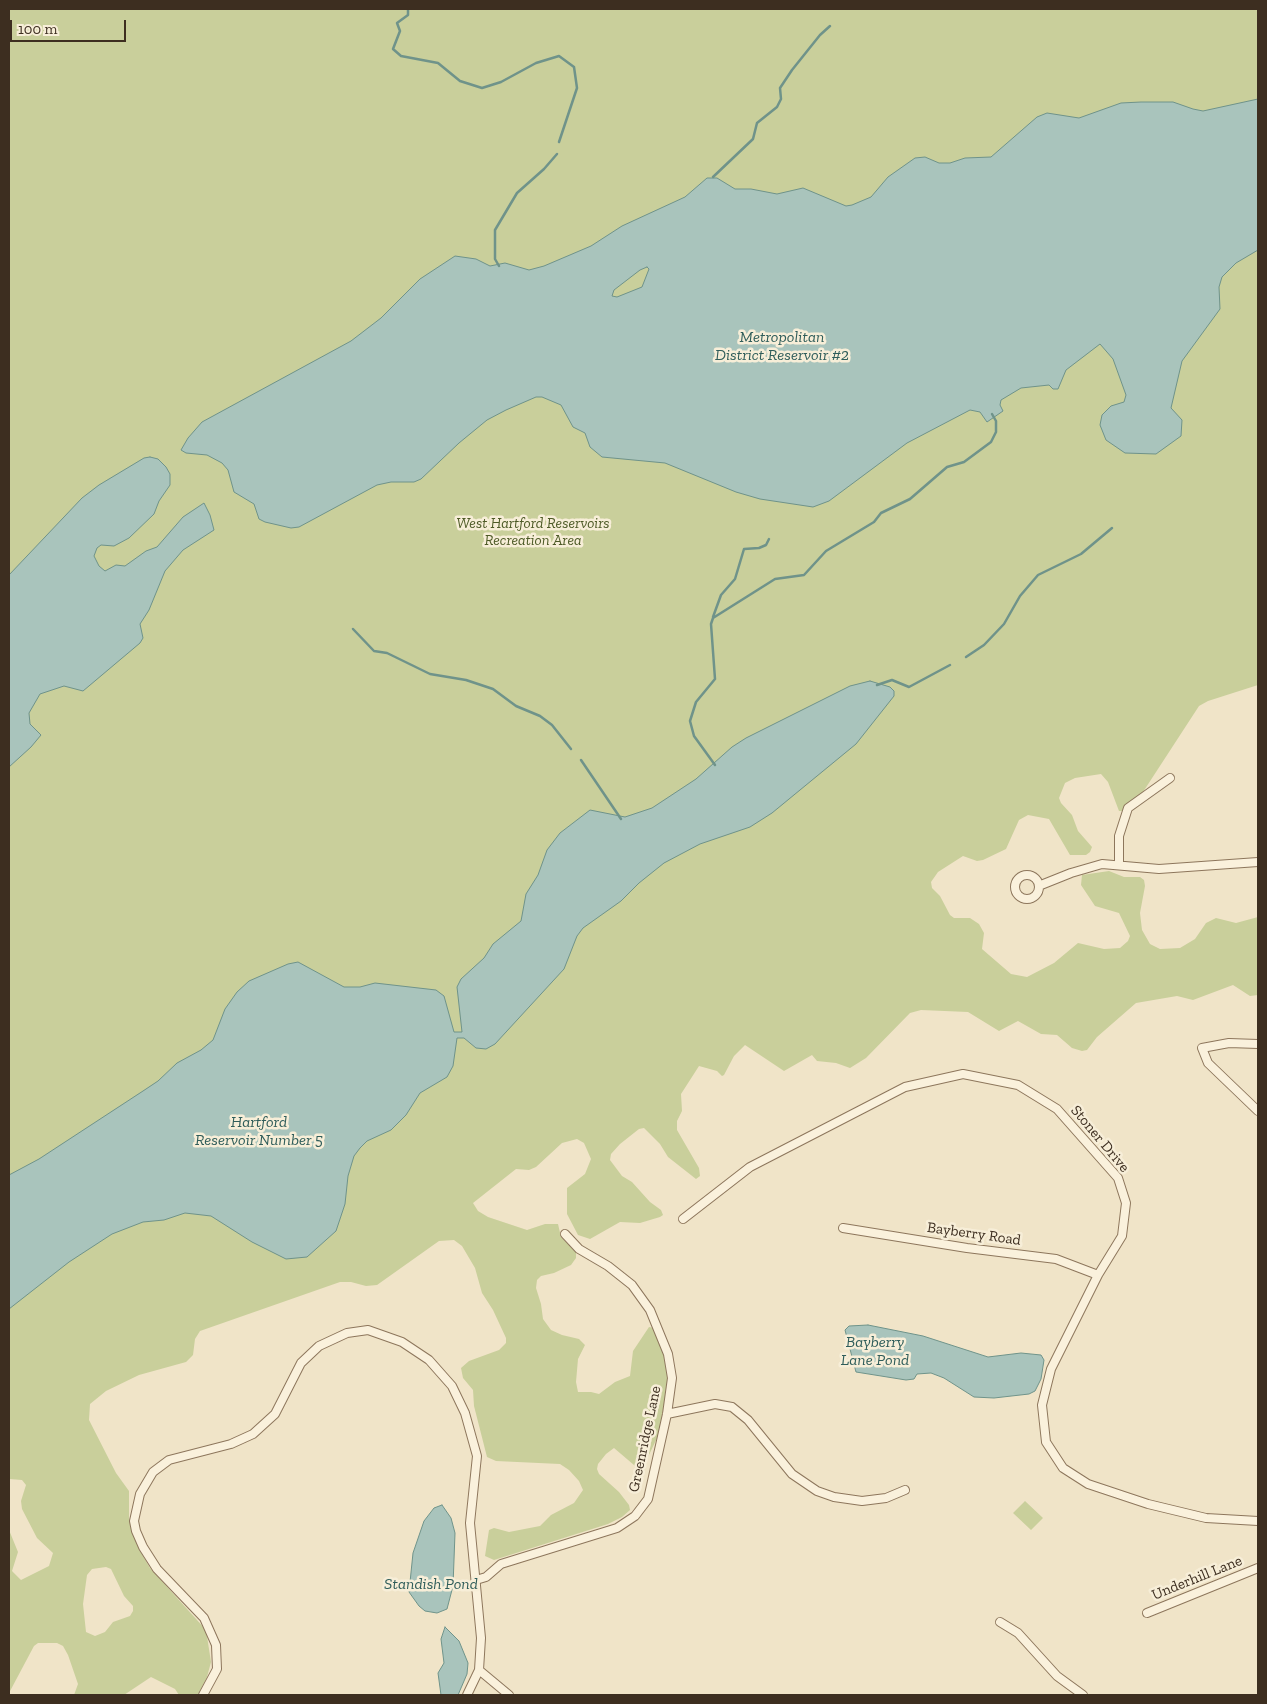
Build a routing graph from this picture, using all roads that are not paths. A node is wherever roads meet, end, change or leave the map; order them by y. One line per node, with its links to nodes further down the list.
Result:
1 (1170, 778): 3 (street)
2 (1258, 862): 3 (street)
3 (1120, 864): 4 (street)
4 (1041, 885)
5 (1258, 1044): 6 (street)
6 (1258, 1111)
7 (683, 1219): 10 (street, Stoner Drive)
8 (843, 1228): 10 (street, Bayberry Road)
9 (566, 1234): 11 (street, Greenridge Lane)
10 (1098, 1275): 13 (street, Stoner Drive)
11 (667, 1414): 12 (street); 15 (street, Greenridge Lane)
12 (905, 1490)
13 (1258, 1521)
14 (1258, 1568): 16 (street, Underhill Lane)
15 (476, 1580): 18 (street); 19 (street)
16 (1147, 1613)
17 (1000, 1622): 22 (street)
18 (479, 1670): 20 (street); 21 (street)
19 (203, 1695)
20 (467, 1695)
21 (509, 1695)
22 (1083, 1695)

